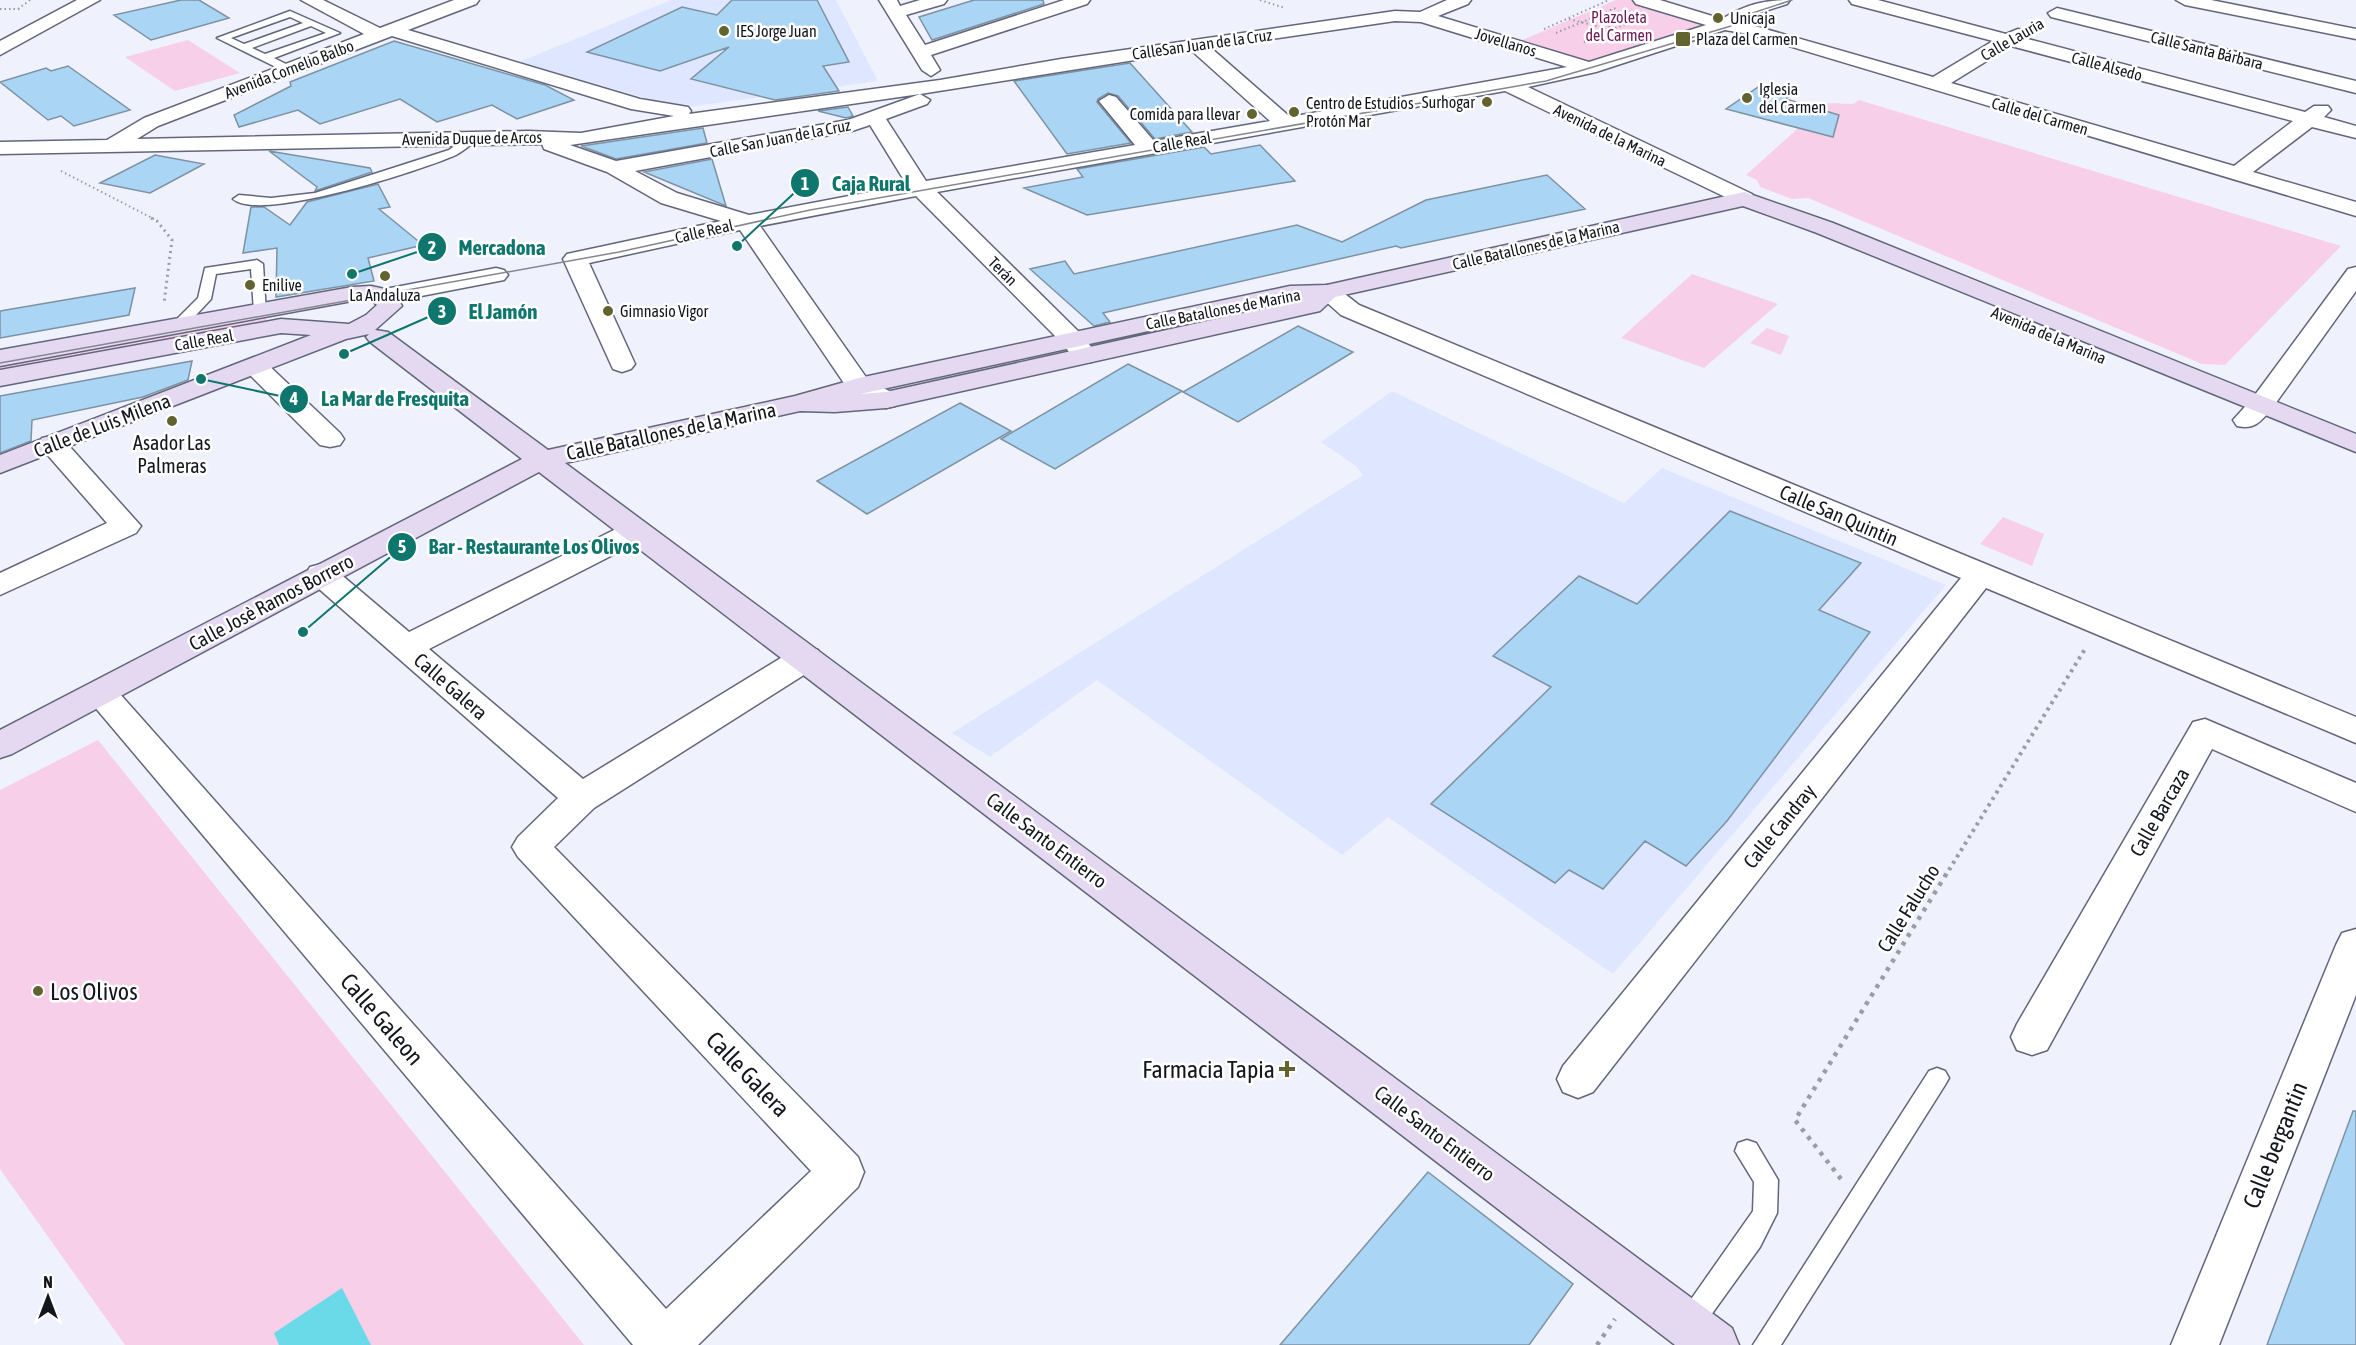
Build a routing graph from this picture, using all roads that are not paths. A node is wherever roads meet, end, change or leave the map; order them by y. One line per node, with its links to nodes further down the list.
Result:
1 (90, 0): 22 (street)
2 (310, 0): 17 (street)
3 (470, 0): 17 (street, Avenida Cornelio Balbo)
4 (938, 0): 12 (street)
5 (1081, 0): 23 (street)
6 (1462, 0): 14 (street, CalleSan Juan de la Cruz)
7 (1642, 0): 16 (street, Calle del Carmen)
8 (1781, 0): 16 (street, Calle Real)
9 (1858, 0): 19 (street, Calle Alsedo)
10 (2185, 0): 18 (street)
11 (2086, 4): 13 (street, Calle Lauria)
12 (892, 6): 23 (street)
13 (2057, 13): 19 (street, Calle Lauria); 27 (street, Calle Santa Bárbara)
14 (1422, 17): 20 (street, CalleSan Juan de la Cruz); 25 (street, Jovellanos)
15 (311, 23): 21 (lane); 21 (lane); 24 (lane)
16 (1724, 25): 25 (street, Calle Real); 28 (street, Calle del Carmen)
17 (384, 32): 26 (street, Avenida Cornelio Balbo); 33 (street)
18 (2356, 34)
19 (2007, 40): 28 (street, Calle Lauria); 34 (street, Calle Alsedo)
20 (1196, 45): 30 (street, CalleSan Juan de la Cruz); 35 (street)
21 (243, 48): 24 (lane)
22 (0, 49)
23 (921, 52): 30 (street)
24 (265, 58): 26 (lane)
25 (1589, 68): 29 (street, Calle Real)
26 (288, 69): 39 (street, Avenida Cornelio Balbo)
27 (2353, 82): 34 (street)
28 (1934, 85): 43 (street, Calle del Carmen)
29 (1509, 86): 35 (street, Calle Real); 46 (street, Avenida de la Marina)
30 (940, 88): 32 (street, Calle San Juan de la Cruz); 33 (street, Avenida Duque de Arcos)
31 (1108, 101): 41 (street)
32 (875, 117): 42 (street, Calle San Juan de la Cruz); 44 (street, Terán)
33 (693, 120): 37 (street, Avenida Duque de Arcos)
34 (2311, 120): 36 (street, Calle Alsedo); 43 (street)
35 (1285, 124): 41 (street, Calle Real)
36 (2356, 132)
37 (528, 136): 38 (street, Avenida Duque de Arcos); 42 (street)
38 (472, 138): 39 (street, Avenida Duque de Arcos); 45 (lane)
39 (112, 145): 40 (street, Avenida Duque de Arcos)
40 (0, 148)
41 (1149, 148): 44 (street, Calle Real)
42 (614, 168): 48 (street)
43 (2237, 174): 47 (street, Calle del Carmen)
44 (920, 188): 48 (street, Calle Real); 57 (street, Terán)
45 (239, 199)
46 (1744, 199): 51 (street, Calle Batallones de la Marina); 65 (street, Avenida de la Marina)
47 (2356, 209)
48 (743, 222): 59 (street, Calle Real); 62 (street)
49 (2356, 274): 52 (street)
50 (496, 275): 54 (street, Calle Real)
51 (1327, 291): 57 (street, Calle Batallones de Marina); 75 (street, Calle San Quintin)
52 (2349, 297): 65 (street)
53 (261, 311): 54 (street, Calle Real); 55 (street, Calle Real); 55 (lane)
54 (380, 317): 56 (street, Calle Real); 69 (street, Calle Santo Entierro)
55 (169, 328): 58 (street, Calle Real)
56 (335, 331): 60 (street, Calle de Luis Milena); 61 (street, Calle Real)
57 (1079, 348): 62 (street, Calle Batallones de Marina); 63 (street, Calle Batallones de Marina)
58 (0, 358)
59 (622, 364)
60 (255, 366): 66 (street); 67 (street, Calle de Luis Milena)
61 (0, 378)
62 (859, 386): 63 (street); 64 (street, Calle Batallones de Marina)
63 (886, 400): 64 (street, Calle Batallones de Marina)
64 (800, 403): 69 (street, Calle Batallones de la Marina)
65 (2254, 413): 68 (street, Avenida de la Marina); 71 (street, Avenida de la Marina)
66 (330, 439)
67 (52, 444): 70 (street, Calle de Luis Milena); 73 (street)
68 (2356, 444)
69 (542, 460): 72 (street, Calle Santo Entierro); 74 (street, Calle Josè Ramos Borrero)
70 (0, 465)
71 (2356, 466)
72 (636, 531): 76 (street); 77 (street, Calle Santo Entierro)
73 (5, 574)
74 (321, 574): 76 (street, Calle Galera); 78 (street, Calle Josè Ramos Borrero)
75 (1981, 574): 79 (street, Calle San Quintin); 86 (street, Calle Candray)
76 (406, 647): 81 (street, Calle Galera)
77 (806, 658): 81 (street, Calle Galera); 88 (street, Calle Santo Entierro)
78 (100, 693): 80 (street, Calle Josè Ramos Borrero); 89 (street, Calle Galeon)
79 (2356, 731)
80 (0, 745)
81 (581, 798): 89 (street, Calle Galera)
82 (2356, 798): 84 (street, Calle Barcaza)
83 (2356, 945): 91 (street, Calle bergantin)
84 (2032, 1037)
85 (1937, 1078): 90 (lane)
86 (1578, 1079)
87 (1747, 1151): 88 (lane)
88 (1702, 1335)
89 (664, 1345)
90 (1766, 1345)
91 (2195, 1345)

